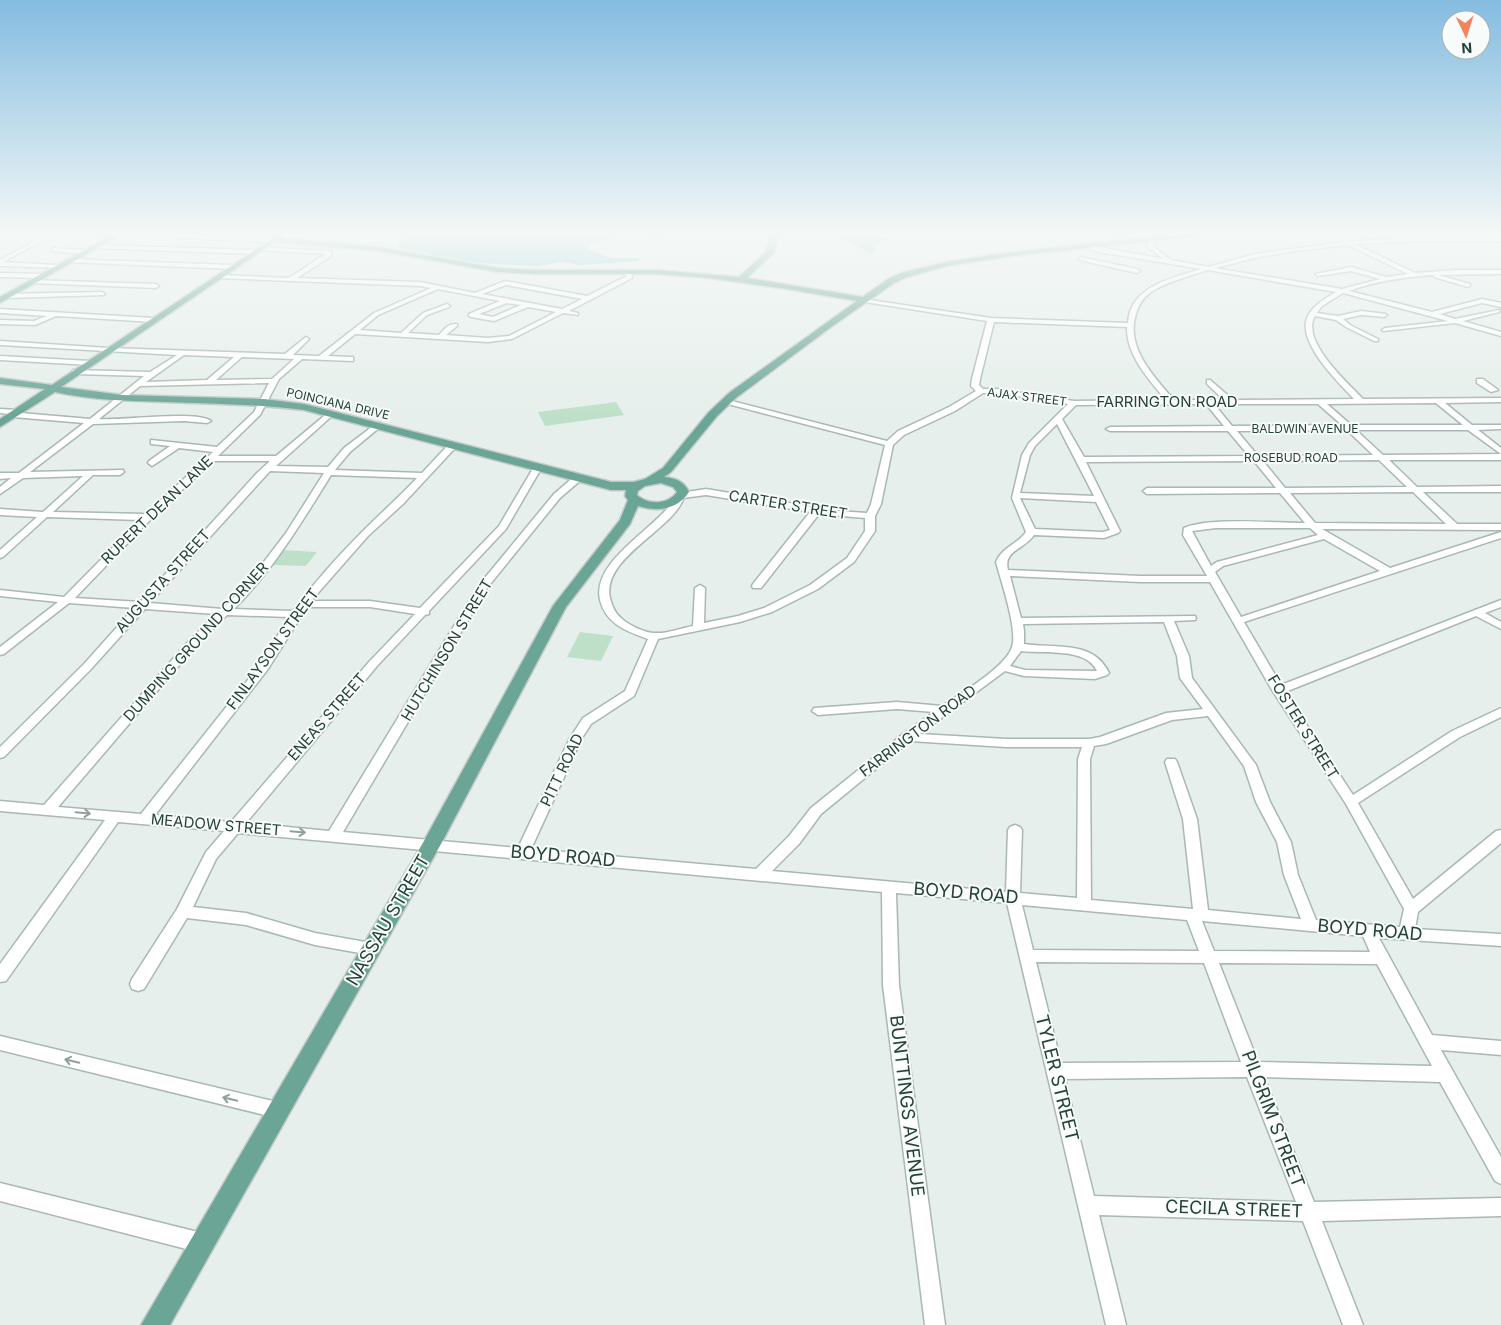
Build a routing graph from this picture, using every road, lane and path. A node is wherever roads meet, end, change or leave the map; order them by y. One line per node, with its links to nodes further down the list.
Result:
1 (102, 294): 14 (street)
2 (193, 294): 29 (main road)
3 (422, 294): 36 (street)
4 (469, 294): 13 (street)
5 (477, 294): 13 (street)
6 (563, 294): 15 (street)
7 (595, 294): 15 (street)
8 (839, 294): 16 (main road)
9 (871, 294): 16 (main road)
10 (1146, 294): 34 (street)
11 (1337, 294): 24 (street)
12 (1353, 294): 25 (street)
13 (474, 295): 17 (street)
14 (4, 298)
15 (586, 298): 22 (street)
16 (864, 298): 30 (street); 67 (main road)
17 (506, 301): 18 (street); 18 (street)
18 (527, 305): 22 (street)
19 (447, 306): 38 (street)
20 (1499, 308): 25 (street); 31 (street)
21 (0, 311): 26 (street)
22 (562, 312): 23 (street); 39 (street)
23 (576, 314)
24 (1312, 314): 28 (street); 64 (street)
25 (1433, 314): 31 (street)
26 (54, 315): 29 (street); 32 (street)
27 (1384, 315): 28 (street)
28 (1338, 318): 41 (street)
29 (153, 320): 43 (main road)
30 (991, 320): 34 (street); 61 (street)
31 (1456, 321): 35 (street); 37 (street)
32 (0, 322)
33 (455, 325): 39 (street)
34 (1130, 325): 72 (street)
35 (1385, 330)
36 (354, 332): 38 (street); 49 (street)
37 (1501, 334)
38 (402, 335): 39 (street)
39 (441, 337)
40 (306, 339): 46 (street)
41 (1376, 340)
42 (0, 343): 43 (street)
43 (109, 350): 44 (street); 51 (main road)
44 (183, 352): 45 (street); 53 (street)
45 (241, 354): 46 (street); 57 (street)
46 (287, 356): 47 (street)
47 (301, 357): 49 (street); 55 (street, RUPERT DEAN LANE)
48 (0, 358): 51 (street)
49 (321, 358): 50 (street)
50 (350, 360)
51 (90, 363): 52 (main road)
52 (76, 372): 53 (street); 60 (main road)
53 (152, 374): 59 (street)
54 (0, 381): 60 (main road, POINCIANA DRIVE)
55 (274, 381): 57 (street); 71 (street, RUPERT DEAN LANE)
56 (1480, 381): 62 (street)
57 (209, 382): 59 (street)
58 (1210, 382): 69 (street)
59 (138, 384): 63 (street)
60 (54, 387): 63 (main road, POINCIANA DRIVE); 75 (main road)
61 (981, 391): 73 (street, AJAX STREET); 88 (street)
62 (1499, 391)
63 (122, 398): 71 (main road, POINCIANA DRIVE); 78 (street)
64 (1360, 400): 65 (street, FARRINGTON ROAD); 70 (street, FARRINGTON ROAD)
65 (1437, 400): 66 (street, FARRINGTON ROAD); 82 (street)
66 (1501, 400)
67 (727, 401): 88 (street); 104 (main road)
68 (1206, 401): 69 (street, FARRINGTON ROAD); 72 (street, FARRINGTON ROAD); 86 (street)
69 (1230, 401): 70 (street, FARRINGTON ROAD)
70 (1320, 401): 84 (street)
71 (264, 402): 76 (main road, POINCIANA DRIVE); 92 (street, RUPERT DEAN LANE)
72 (1172, 402): 73 (street, FARRINGTON ROAD)
73 (1074, 403): 77 (street)
74 (0, 411): 75 (street)
75 (16, 413): 78 (street); 80 (main road)
76 (330, 413): 81 (main road, POINCIANA DRIVE); 96 (street, AUGUSTA STREET)
77 (1058, 418): 97 (street); 115 (street)
78 (92, 421): 79 (street); 106 (street)
79 (207, 421)
80 (0, 424)
81 (377, 425): 90 (main road, POINCIANA DRIVE); 101 (street, DUMPING GROUND CORNER)
82 (1470, 427): 83 (street, BALDWIN AVENUE); 84 (street, BALDWIN AVENUE); 91 (street)
83 (1501, 427)
84 (1350, 428): 86 (street, BALDWIN AVENUE); 93 (street)
85 (1110, 429): 86 (street, BALDWIN AVENUE)
86 (1230, 429): 95 (street)
87 (154, 442): 89 (street)
88 (889, 444): 121 (street)
89 (177, 445): 92 (street); 98 (street)
90 (453, 445): 99 (main road, POINCIANA DRIVE); 107 (street, FINLAYSON STREET)
91 (1501, 452)
92 (215, 454): 96 (street); 122 (street, RUPERT DEAN LANE)
93 (1381, 457): 94 (street, ROSEBUD ROAD); 95 (street, ROSEBUD ROAD); 109 (street)
94 (1501, 457)
95 (1254, 458): 97 (street, ROSEBUD ROAD); 111 (street)
96 (277, 459): 100 (street, AUGUSTA STREET)
97 (1081, 460): 117 (street)
98 (152, 463)
99 (538, 467): 108 (main road, POINCIANA DRIVE); 142 (street, ENEAS STREET)
100 (267, 468): 101 (street); 140 (street, AUGUSTA STREET)
101 (329, 471): 107 (street); 141 (street, DUMPING GROUND CORNER)
102 (120, 472): 103 (street)
103 (90, 473): 106 (street); 120 (street)
104 (668, 475): 114 (main road); 116 (main road)
105 (0, 476): 106 (street)
106 (20, 476): 112 (street)
107 (423, 476): 139 (street, FINLAYSON STREET)
108 (579, 477): 114 (main road, POINCIANA DRIVE); 172 (street, HUTCHINSON STREET)
109 (1415, 489): 110 (street); 111 (street); 125 (street)
110 (1501, 489)
111 (1282, 490): 113 (street); 124 (street)
112 (0, 491)
113 (1147, 491)
114 (634, 495): 116 (main road, POINCIANA DRIVE); 123 (main road)
115 (1016, 495): 117 (street); 127 (street)
116 (678, 496): 118 (street, CARTER STREET); 123 (main road); 151 (street)
117 (1099, 499): 127 (street)
118 (816, 511): 121 (street, CARTER STREET); 134 (street)
119 (0, 512): 120 (street)
120 (48, 514): 122 (street); 130 (street)
121 (870, 516): 150 (street)
122 (148, 517): 137 (street, RUPERT DEAN LANE)
123 (626, 521): 173 (main road, NASSAU STREET)
124 (1313, 526): 125 (street); 129 (street); 133 (street, FOSTER STREET)
125 (1454, 526): 126 (street)
126 (1501, 527)
127 (1031, 532): 132 (street)
128 (1501, 535): 131 (street)
129 (1324, 536): 131 (street); 133 (street)
130 (0, 555)
131 (1389, 572): 148 (street)
132 (1003, 573): 133 (street); 147 (street)
133 (1212, 575): 148 (street, FOSTER STREET)
134 (757, 586)
135 (700, 588): 150 (street)
136 (0, 593): 137 (street)
137 (67, 600): 140 (street); 153 (street, RUPERT DEAN LANE)
138 (1501, 603): 143 (street)
139 (304, 604): 142 (street); 144 (street, FINLAYSON STREET)
140 (142, 605): 141 (street); 162 (street, AUGUSTA STREET)
141 (225, 612): 144 (street); 166 (street, DUMPING GROUND CORNER)
142 (425, 612): 169 (street, ENEAS STREET)
143 (1478, 612): 149 (street); 155 (street)
144 (296, 614): 168 (street, FINLAYSON STREET)
145 (1191, 618): 146 (street)
146 (1168, 619): 147 (street); 158 (street)
147 (1016, 621): 152 (street)
148 (1238, 621): 155 (street, FOSTER STREET)
149 (1501, 626)
150 (698, 628): 151 (street)
151 (654, 637): 174 (street, PITT ROAD)
152 (1018, 647): 154 (street, FARRINGTON ROAD); 154 (street)
153 (0, 652)
154 (1003, 667): 156 (street, FARRINGTON ROAD)
155 (1278, 690): 164 (street, FOSTER STREET)
156 (943, 710): 157 (street); 160 (street, FARRINGTON ROAD)
157 (818, 711)
158 (1211, 712): 161 (street); 182 (street)
159 (1501, 712): 164 (street)
160 (906, 737): 161 (street); 175 (street, FARRINGTON ROAD)
161 (1089, 743): 178 (street)
162 (0, 754)
163 (1171, 762): 181 (street, PILGRIM STREET)
164 (1351, 802): 179 (street, FOSTER STREET)
165 (0, 806): 166 (street, MEADOW STREET)
166 (48, 810): 167 (street, MEADOW STREET, one-way to 167)
167 (115, 816): 168 (street, MEADOW STREET); 190 (street)
168 (145, 819): 169 (street, MEADOW STREET)
169 (234, 827): 172 (street, MEADOW STREET, one-way to 172); 180 (street, ENEAS STREET)
170 (1015, 830): 177 (street, TYLER STREET)
171 (1501, 834): 179 (street)
172 (334, 835): 173 (street, MEADOW STREET)
173 (432, 844): 174 (street, BOYD ROAD); 186 (main road, NASSAU STREET)
174 (523, 852): 175 (street, BOYD ROAD)
175 (760, 874): 176 (street, BOYD ROAD)
176 (889, 886): 177 (street, BOYD ROAD); 206 (street, BUNTTINGS AVENUE)
177 (1013, 898): 178 (street, BOYD ROAD); 187 (street, TYLER STREET)
178 (1084, 904): 181 (street, BOYD ROAD)
179 (1411, 909): 184 (street)
180 (183, 912): 186 (street); 191 (street, ENEAS STREET)
181 (1196, 914): 182 (street, BOYD ROAD); 188 (street, PILGRIM STREET)
182 (1311, 925): 183 (street, BOYD ROAD)
183 (1369, 931): 184 (street, BOYD ROAD); 189 (street)
184 (1406, 934): 185 (street, BOYD ROAD)
185 (1501, 940)
186 (371, 949): 198 (main road, NASSAU STREET)
187 (1028, 956): 188 (street); 196 (street, TYLER STREET)
188 (1210, 958): 189 (street); 195 (street, PILGRIM STREET)
189 (1381, 958): 192 (street)
190 (0, 976)
191 (138, 984)
192 (1428, 1042): 194 (street); 197 (street)
193 (0, 1044): 198 (street, one-way to 193)
194 (1501, 1048)
195 (1253, 1069): 196 (street); 197 (street); 203 (street, PILGRIM STREET)
196 (1055, 1071): 201 (street, TYLER STREET)
197 (1445, 1074): 199 (street)
198 (277, 1110): 204 (main road, NASSAU STREET)
199 (1500, 1173)
200 (0, 1192): 204 (street)
201 (1087, 1205): 203 (street, CECILA STREET); 207 (street, TYLER STREET)
202 (1501, 1207): 203 (street, CECILA STREET)
203 (1309, 1212): 208 (street, PILGRIM STREET)
204 (202, 1244): 205 (main road, NASSAU STREET)
205 (155, 1325)
206 (935, 1325)
207 (1116, 1325)
208 (1353, 1325)

